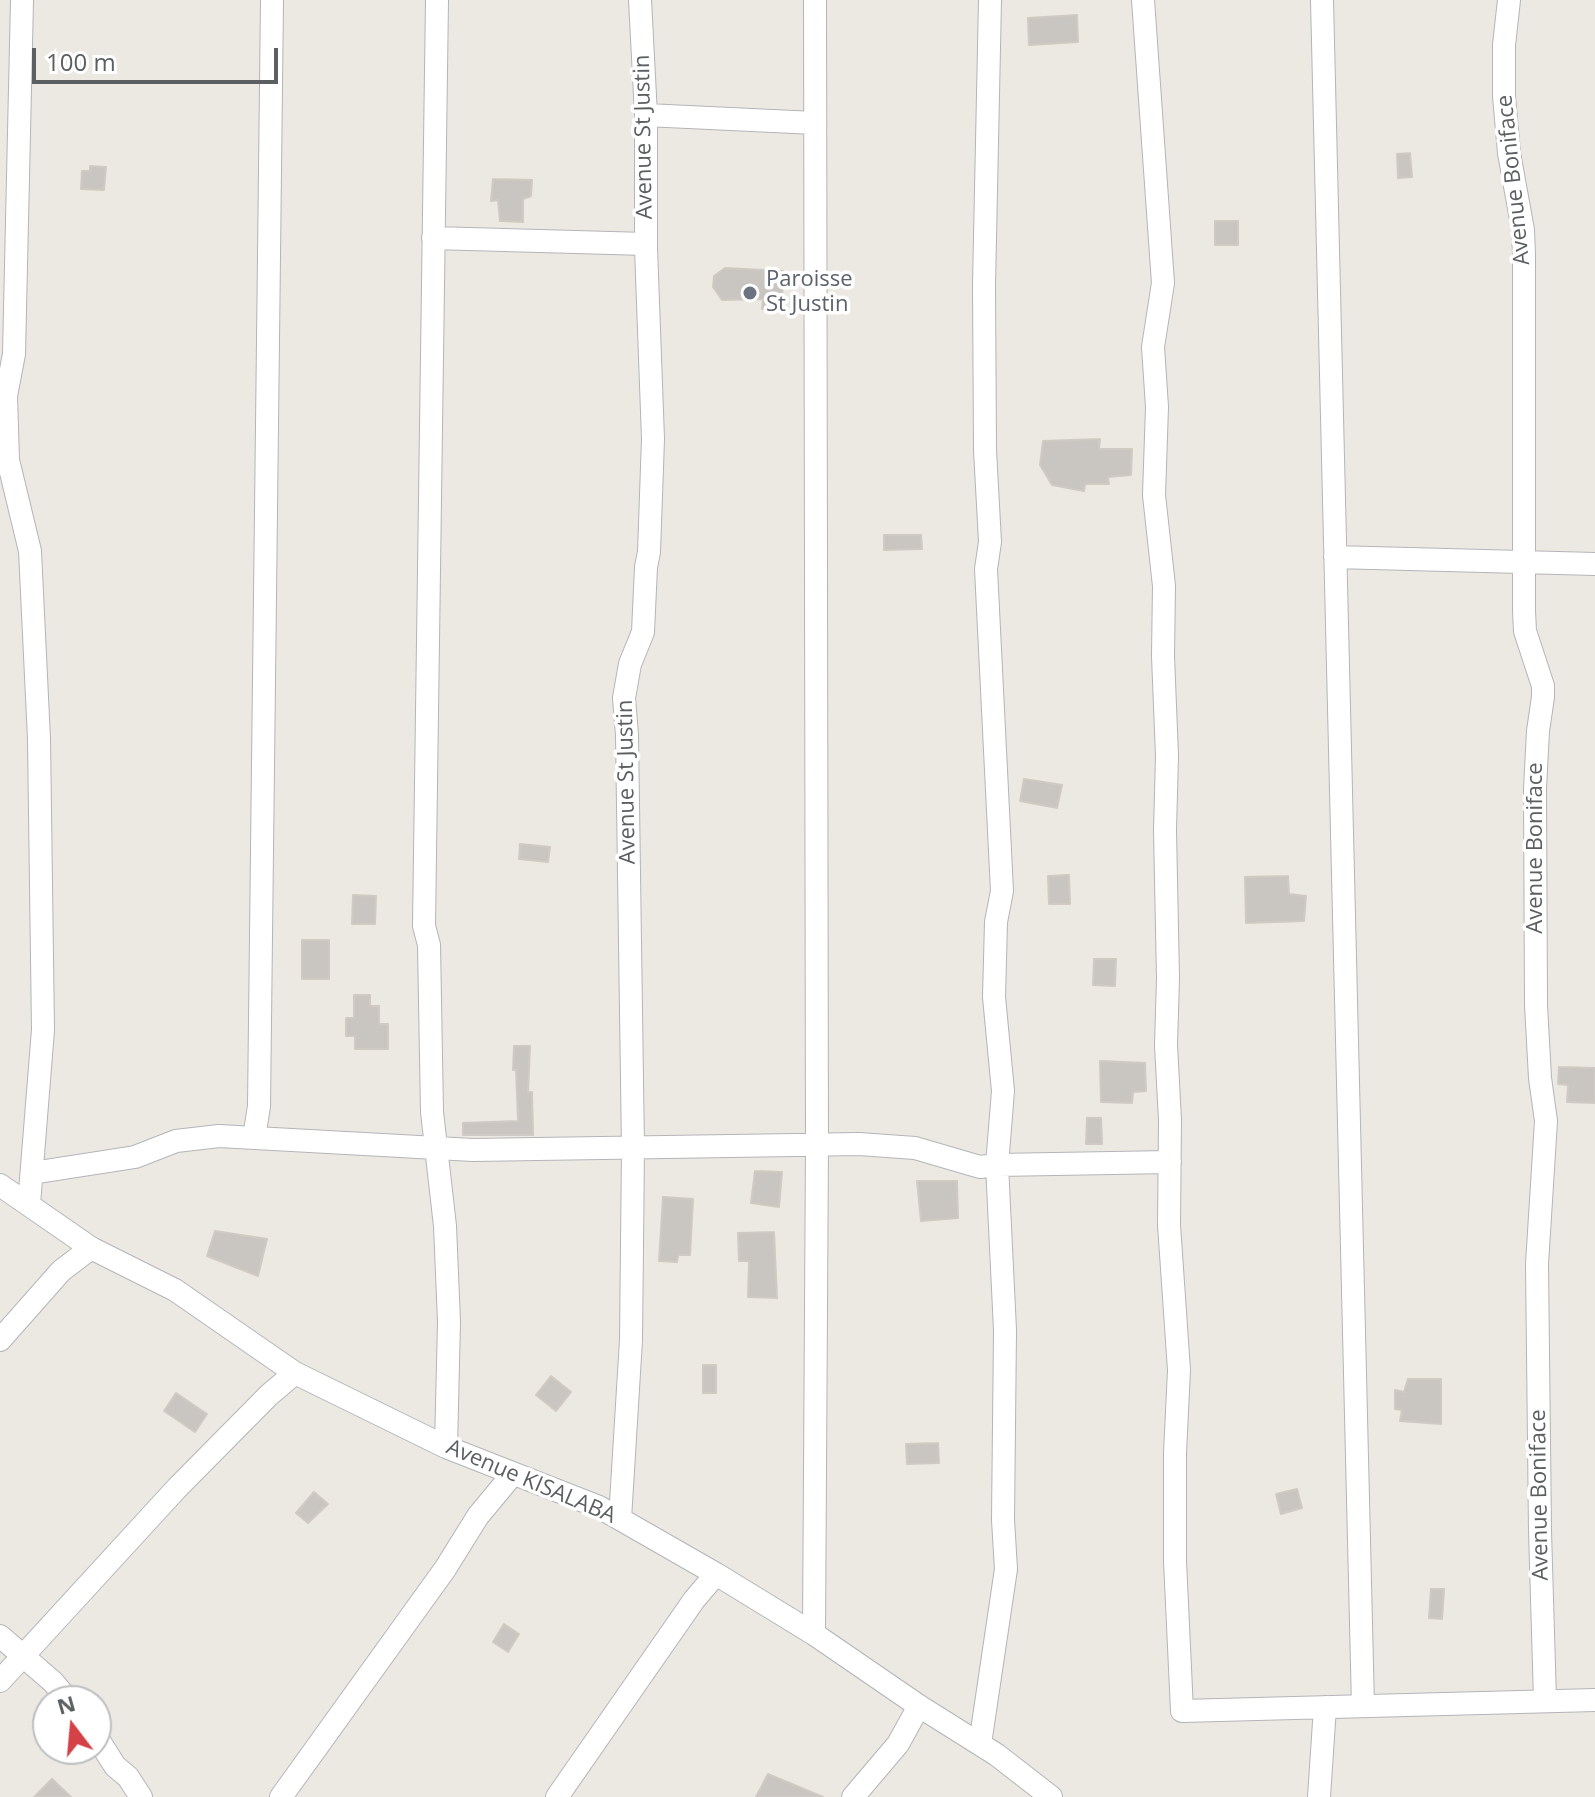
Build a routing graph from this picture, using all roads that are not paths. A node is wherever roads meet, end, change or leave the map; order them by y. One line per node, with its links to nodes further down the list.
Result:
1 (22, 0): 14 (street)
2 (272, 0): 18 (street)
3 (437, 0): 12 (street)
4 (640, 0): 10 (street, Avenue St Justin)
5 (815, 0): 11 (street)
6 (990, 0): 23 (street)
7 (1143, 0): 22 (street)
8 (1322, 0): 15 (street)
9 (1509, 0): 16 (street, Avenue Boniface)
10 (646, 115): 11 (street); 13 (street, Avenue St Justin)
11 (815, 123): 19 (street)
12 (433, 238): 13 (street); 20 (street)
13 (646, 244): 21 (street, Avenue St Justin)
14 (7, 354): 24 (street)
15 (1335, 557): 16 (street); 42 (street)
16 (1524, 562): 17 (street); 39 (street, Avenue Boniface)
17 (1595, 564)
18 (254, 1138): 20 (street); 24 (street)
19 (817, 1145): 21 (street); 23 (street); 34 (street)
20 (436, 1148): 21 (street); 30 (street)
21 (633, 1149): 32 (street, Avenue St Justin)
22 (1170, 1162): 23 (street); 43 (street)
23 (997, 1165): 44 (street)
24 (32, 1173): 26 (street)
25 (0, 1185): 26 (street, Avenue KISALABA)
26 (29, 1204): 27 (street, Avenue KISALABA)
27 (91, 1248): 28 (street); 29 (street, Avenue KISALABA)
28 (0, 1340)
29 (295, 1373): 30 (street, Avenue KISALABA); 36 (street)
30 (446, 1447): 31 (street, Avenue KISALABA)
31 (512, 1475): 32 (street, Avenue KISALABA); 47 (street)
32 (620, 1519): 33 (street, Avenue KISALABA)
33 (716, 1574): 34 (street, Avenue KISALABA); 48 (street)
34 (814, 1634): 41 (street, Avenue KISALABA)
35 (0, 1636): 36 (street)
36 (22, 1655): 37 (street); 38 (street)
37 (0, 1681)
38 (56, 1685)
39 (1545, 1700): 40 (street); 42 (street)
40 (1595, 1700)
41 (919, 1706): 44 (street, Avenue KISALABA); 49 (street)
42 (1363, 1706): 43 (street)
43 (1325, 1707): 51 (street)
44 (980, 1744): 50 (street, Avenue KISALABA)
45 (112, 1761): 46 (street)
46 (141, 1797)
47 (281, 1797)
48 (557, 1797)
49 (853, 1797)
50 (1051, 1797)
51 (1319, 1797)

